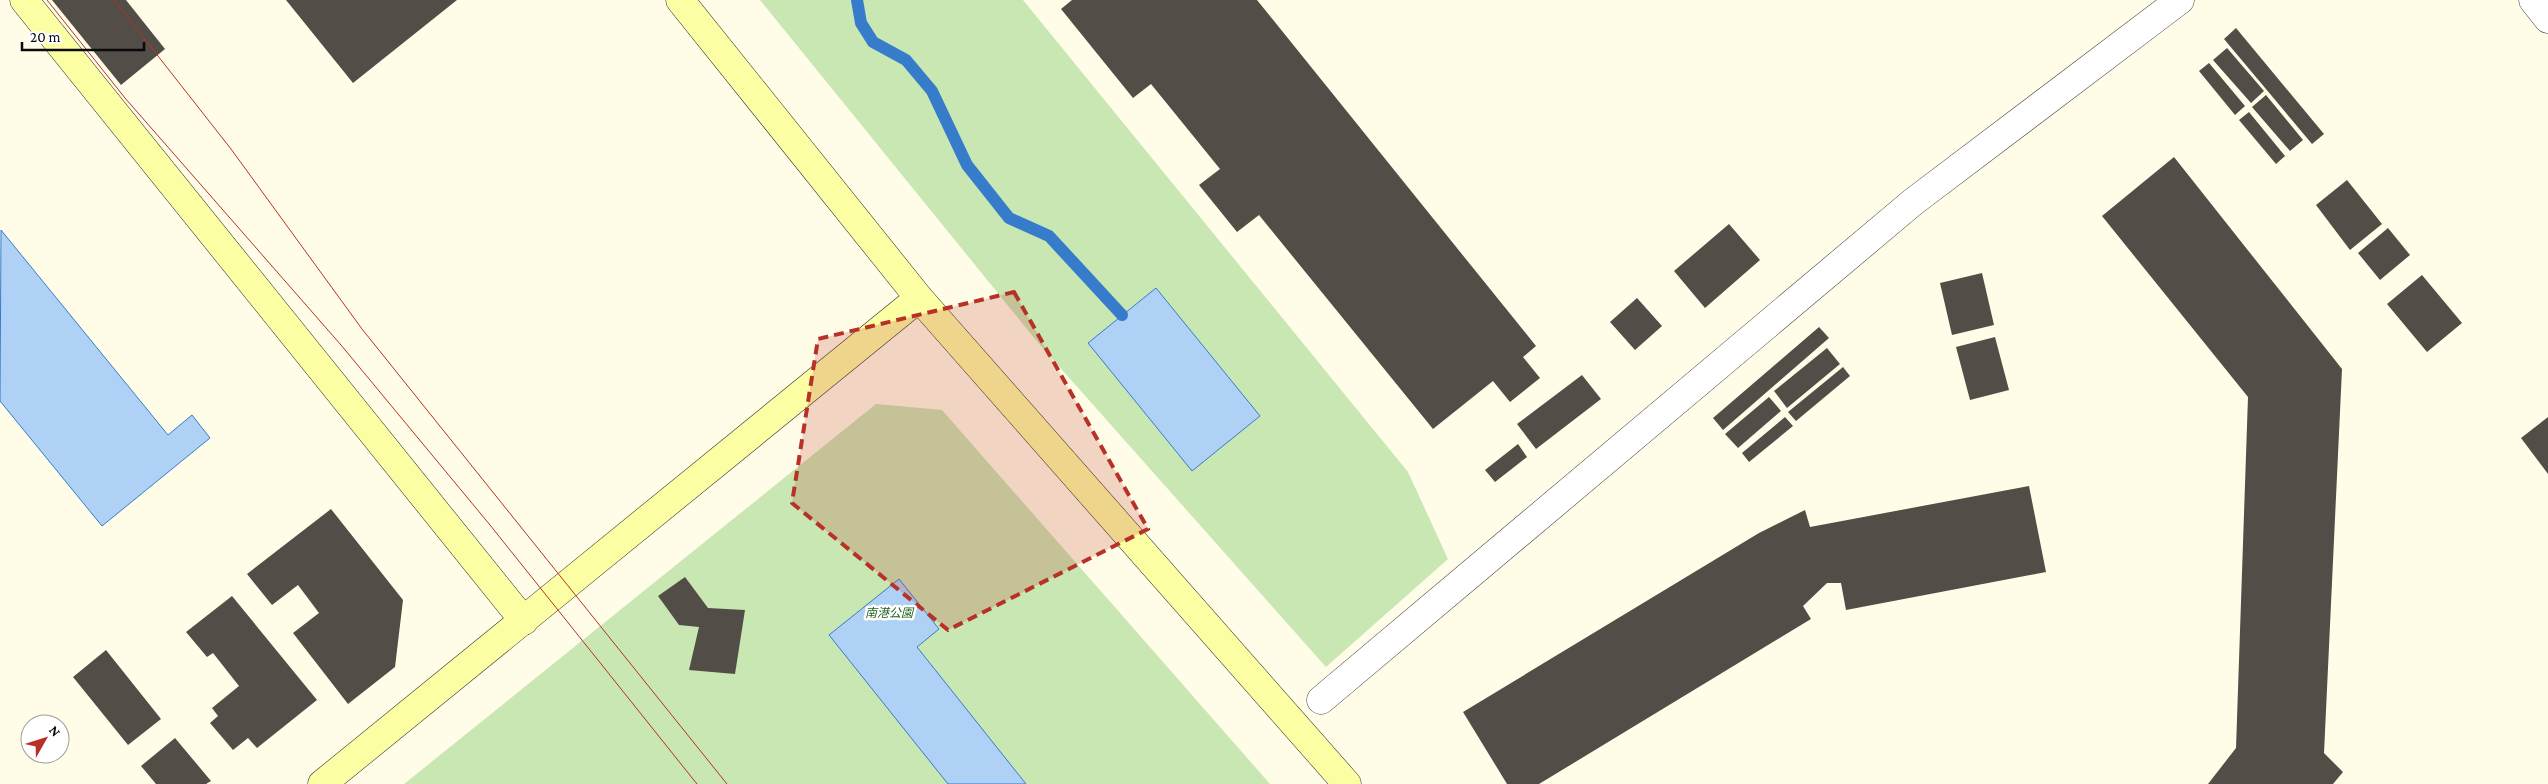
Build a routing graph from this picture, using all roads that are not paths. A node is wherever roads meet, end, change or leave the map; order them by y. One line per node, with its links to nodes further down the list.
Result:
1 (24, 0): 7 (street)
2 (680, 0): 6 (street)
3 (2180, 0): 8 (street)
4 (2533, 0): 5 (street)
5 (2548, 19)
6 (919, 298): 7 (street); 10 (street)
7 (524, 621): 9 (street)
8 (1321, 700)
9 (322, 784)
10 (1347, 784)

